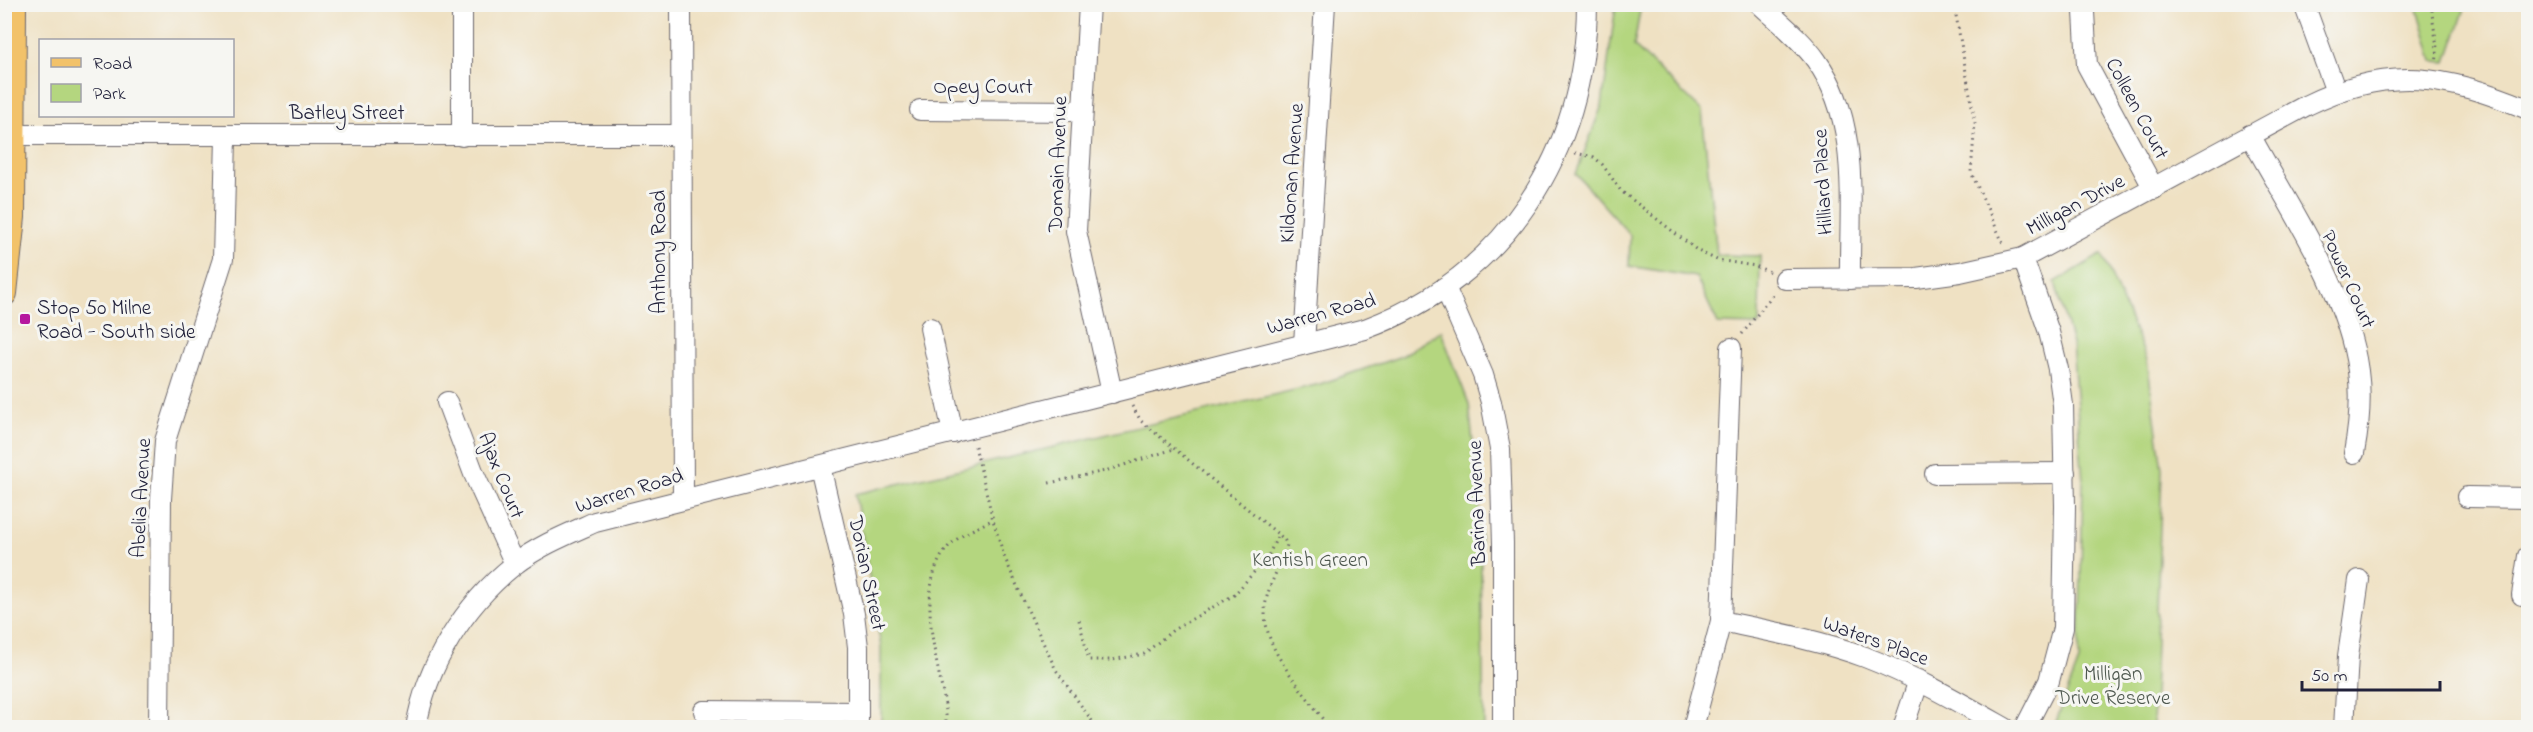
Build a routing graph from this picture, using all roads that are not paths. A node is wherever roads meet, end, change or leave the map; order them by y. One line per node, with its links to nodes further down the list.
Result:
1 (14, 4): 14 (main road)
2 (462, 4): 18 (street)
3 (681, 4): 15 (street, Anthony Road)
4 (1089, 4): 13 (street, Domain Avenue)
5 (1325, 4): 26 (street, Kildonan Avenue)
6 (1587, 4): 23 (street, Warren Road)
7 (1760, 4): 22 (street, Hilliard Place)
8 (2304, 4): 10 (street)
9 (2084, 12): 19 (street, Colleen Court)
10 (2336, 92): 11 (street, Milligan Drive); 16 (street, Milligan Drive)
11 (2529, 109)
12 (920, 110): 13 (street, Opey Court)
13 (1082, 111): 28 (street, Domain Avenue)
14 (13, 135): 17 (street, Batley Street); 24 (main road)
15 (681, 135): 18 (street, Batley Street); 36 (street, Anthony Road)
16 (2250, 135): 19 (street, Milligan Drive); 31 (street, Power Court)
17 (226, 136): 18 (street, Batley Street); 46 (street, Abelia Avenue)
18 (462, 136)
19 (2154, 189): 20 (street, Milligan Drive)
20 (2017, 260): 22 (street); 33 (street, Milligan Drive)
21 (1785, 279): 22 (street)
22 (1850, 279)
23 (1446, 287): 26 (street, Warren Road); 48 (street, Barina Avenue)
24 (4, 293)
25 (930, 328): 30 (street)
26 (1304, 344): 28 (street, Warren Road)
27 (1731, 348): 42 (street)
28 (1120, 391): 30 (street, Warren Road)
29 (447, 402): 39 (street, Ajax Court)
30 (962, 430): 32 (street, Warren Road)
31 (2354, 453)
32 (820, 466): 36 (street, Warren Road); 45 (street, Dorian Street)
33 (2065, 473): 34 (street); 52 (street, Milligan Drive)
34 (1935, 474)
35 (2467, 497): 37 (street)
36 (683, 498): 39 (street, Warren Road)
37 (2529, 498)
38 (2529, 556): 41 (street)
39 (515, 564): 47 (street, Warren Road)
40 (2359, 580): 53 (street)
41 (2522, 595)
42 (1721, 621): 43 (street, Waters Place); 49 (street)
43 (1919, 680): 50 (street); 51 (street, Waters Place)
44 (704, 711): 45 (street)
45 (858, 720)
46 (159, 728)
47 (416, 728)
48 (1503, 728)
49 (1693, 728)
50 (1903, 728)
51 (2005, 728)
52 (2025, 728)
53 (2344, 728)

